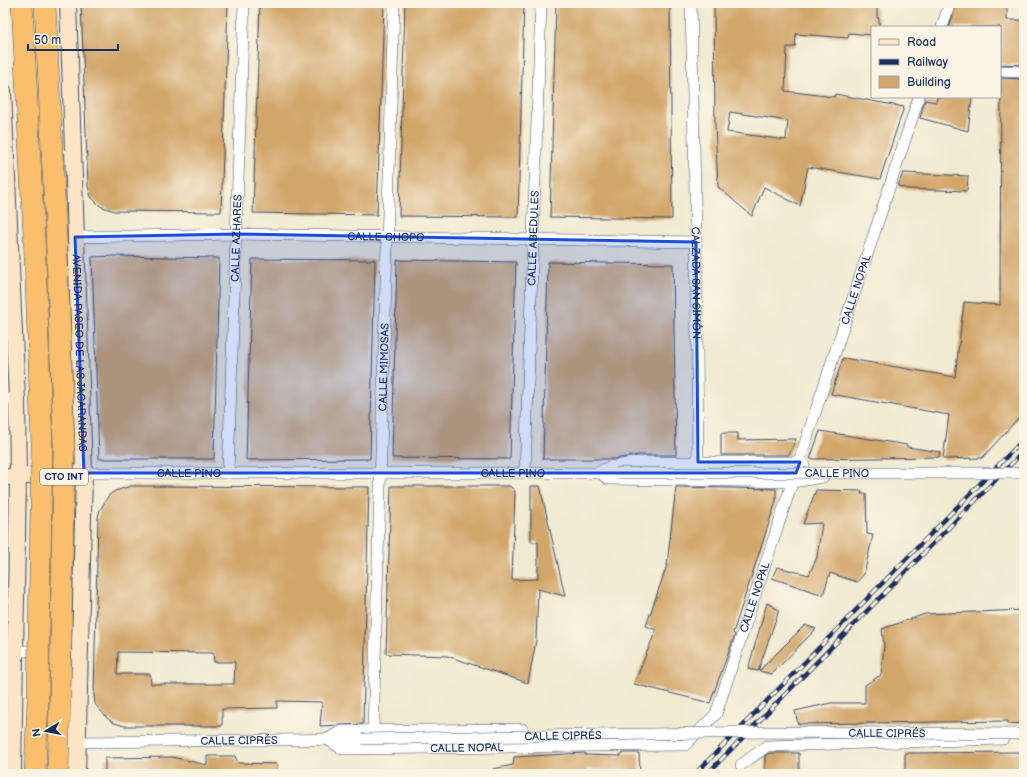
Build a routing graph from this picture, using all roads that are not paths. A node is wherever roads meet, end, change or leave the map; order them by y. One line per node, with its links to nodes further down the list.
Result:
1 (22, 3): 49 (highway, CTO INT, bridge)
2 (45, 3): 50 (highway, CTO INT, bridge)
3 (68, 3): 18 (main road, AVENIDA PASEO DE LAS JACARANDAS / CTO INT)
4 (244, 3): 16 (street, CALLE AZHARES)
5 (394, 3): 17 (street, CALLE MIMOSAS)
6 (541, 3): 19 (street, CALLE ABEDULES)
7 (691, 3): 20 (street, CALZADA SAN SIMÓN)
8 (950, 3): 9 (street)
9 (942, 26)
10 (1001, 70): 11 (street)
11 (1024, 72)
12 (3, 91): 14 (main road)
13 (919, 98): 25 (street, CALLE NOPAL)
14 (3, 110): 15 (main road)
15 (6, 234): 22 (main road)
16 (237, 234): 17 (street, CALLE CHOPO); 18 (street, CALLE CHOPO); 27 (street, CALLE AZHARES)
17 (388, 236): 19 (street, CALLE CHOPO); 28 (street, CALLE MIMOSAS)
18 (75, 237): 21 (main road, AVENIDA PASEO DE LAS JACARANDAS / CTO INT)
19 (533, 240): 20 (street, CALLE CHOPO); 29 (street, CALLE ABEDULES)
20 (696, 242): 24 (street, CALZADA SAN SIMÓN)
21 (78, 320): 22 (main road); 31 (main road, AVENIDA PASEO DE LAS JACARANDAS / CTO INT)
22 (8, 328): 23 (main road)
23 (10, 399): 32 (main road)
24 (698, 462): 25 (street); 26 (street)
25 (800, 462): 33 (street); 35 (street, CALLE NOPAL)
26 (599, 472): 29 (street, CALLE PINO); 30 (street, CALLE PINO, bridge); 35 (street)
27 (228, 473): 28 (street, CALLE PINO); 31 (street, CALLE PINO)
28 (382, 473): 29 (street, CALLE PINO); 40 (street, CALLE MIMOSAS)
29 (524, 473)
30 (1024, 473)
31 (84, 474): 32 (main road, CALLE PINO); 36 (main road, AVENIDA PASEO DE LAS JACARANDAS / CTO INT)
32 (11, 477): 37 (main road)
33 (816, 477): 34 (street); 35 (street)
34 (954, 478)
35 (793, 482): 46 (street, CALLE NOPAL)
36 (82, 564): 37 (main road); 38 (main road, AVENIDA PASEO DE LAS JACARANDAS / CTO INT)
37 (17, 565): 39 (main road)
38 (80, 650): 39 (street); 45 (main road, AVENIDA PASEO DE LAS JACARANDAS / CTO INT)
39 (9, 651): 44 (main road)
40 (373, 731): 43 (street); 46 (street)
41 (1024, 734): 43 (street, CALLE CIPRÉS, bridge)
42 (1024, 738): 47 (street)
43 (327, 740): 45 (street, CALLE CIPRÉS); 46 (street, CALLE NOPAL)
44 (8, 741): 48 (main road)
45 (78, 742): 51 (main road, AVENIDA PASEO DE LAS JACARANDAS / CTO INT)
46 (530, 748)
47 (741, 765)
48 (13, 774)
49 (35, 774)
50 (58, 774)
51 (77, 774)

